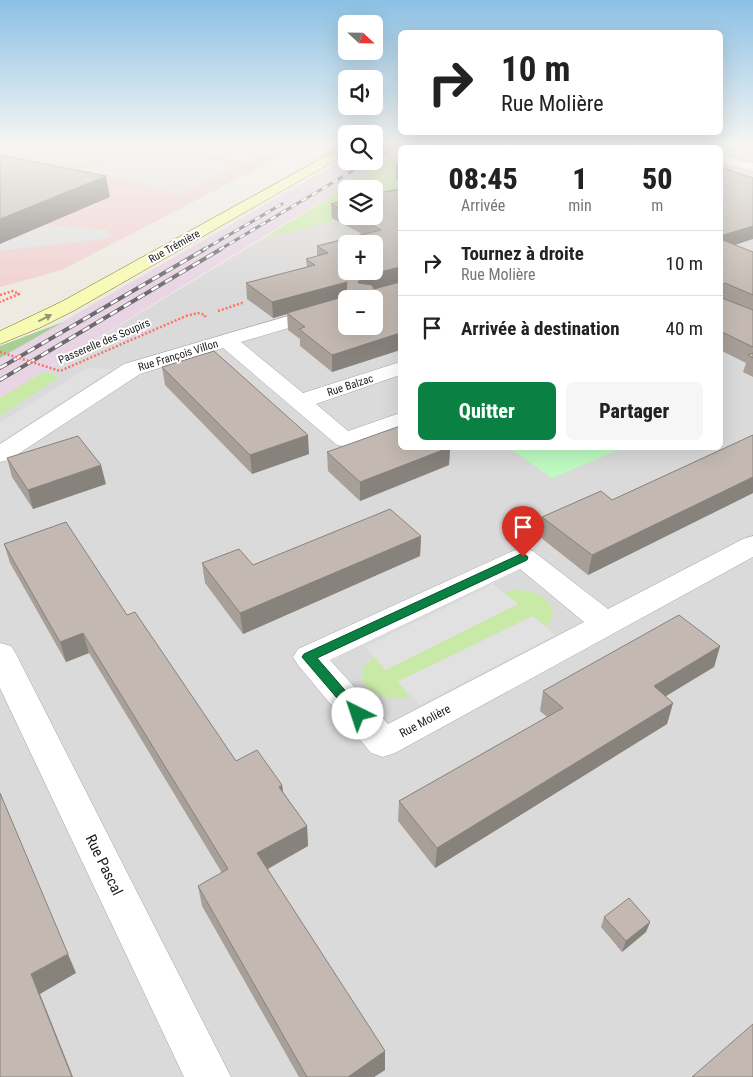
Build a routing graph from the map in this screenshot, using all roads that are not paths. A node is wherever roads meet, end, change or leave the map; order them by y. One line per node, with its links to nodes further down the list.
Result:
1 (245, 193): 4 (main road, Rue Trémière)
2 (268, 193): 5 (main road, Rue Trémière, one-way to 2)
3 (338, 307): 6 (street, Rue François Villon)
4 (0, 324)
5 (0, 338)
6 (226, 340): 8 (street); 10 (street, Rue François Villon)
7 (398, 369): 8 (street, Rue Balzac)
8 (299, 402): 9 (street)
9 (398, 421)
10 (0, 455)
11 (753, 545): 12 (street, Rue Molière)
12 (607, 624): 12 (street, Rue Molière)
13 (0, 654): 14 (street, Rue Pascal)
14 (208, 1077)

